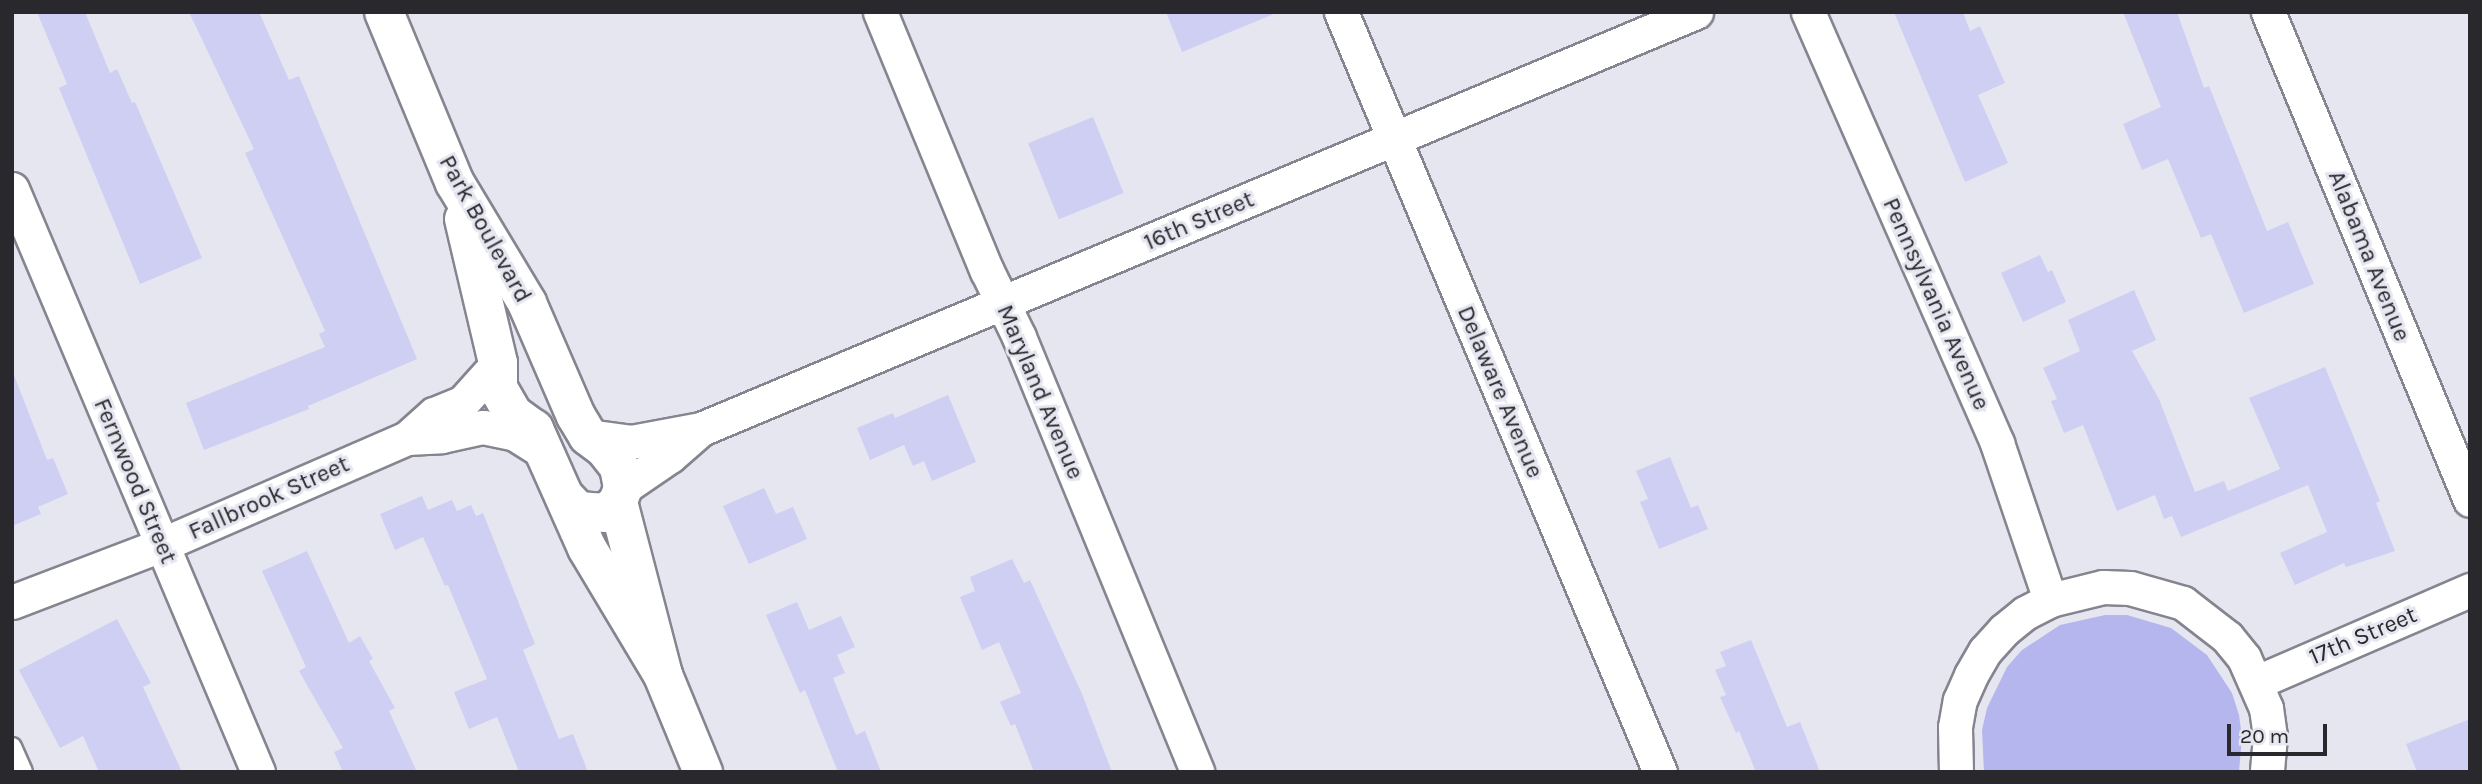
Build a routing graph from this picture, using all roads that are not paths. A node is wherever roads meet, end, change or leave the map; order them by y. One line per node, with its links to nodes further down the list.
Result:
1 (384, 12): 8 (street, Park Boulevard)
2 (880, 12): 10 (street, Maryland Avenue)
3 (1341, 12): 7 (street, Delaware Avenue)
4 (1696, 12): 7 (street, 16th Street)
5 (1808, 12): 22 (street, Pennsylvania Avenue)
6 (2268, 12): 19 (street, Alabama Avenue)
7 (1394, 140): 10 (street, 16th Street); 31 (street, Delaware Avenue)
8 (455, 183): 11 (street); 12 (street, Park Boulevard)
9 (12, 189): 20 (street, Fernwood Street)
10 (1003, 304): 13 (street, 16th Street); 30 (street, Maryland Avenue)
11 (498, 363): 12 (street); 15 (street); 16 (street)
12 (553, 369): 14 (street, Park Boulevard)
13 (701, 429): 14 (street); 17 (street)
14 (587, 436): 17 (street)
15 (407, 438): 16 (street); 20 (street, Fallbrook Street)
16 (546, 454): 18 (street)
17 (621, 495): 18 (street); 24 (street)
18 (565, 497): 24 (street)
19 (2470, 500)
20 (161, 545): 23 (street, Fallbrook Street); 28 (street, Fernwood Street)
21 (2470, 590): 25 (street, 17th Street)
22 (2050, 600): 25 (street); 32 (street)
23 (12, 602)
24 (663, 675): 29 (street)
25 (2257, 682): 33 (street)
26 (12, 747): 27 (lane)
27 (23, 772)
28 (258, 772)
29 (703, 772)
30 (1197, 772)
31 (1660, 772)
32 (1956, 772)
33 (2267, 772)

